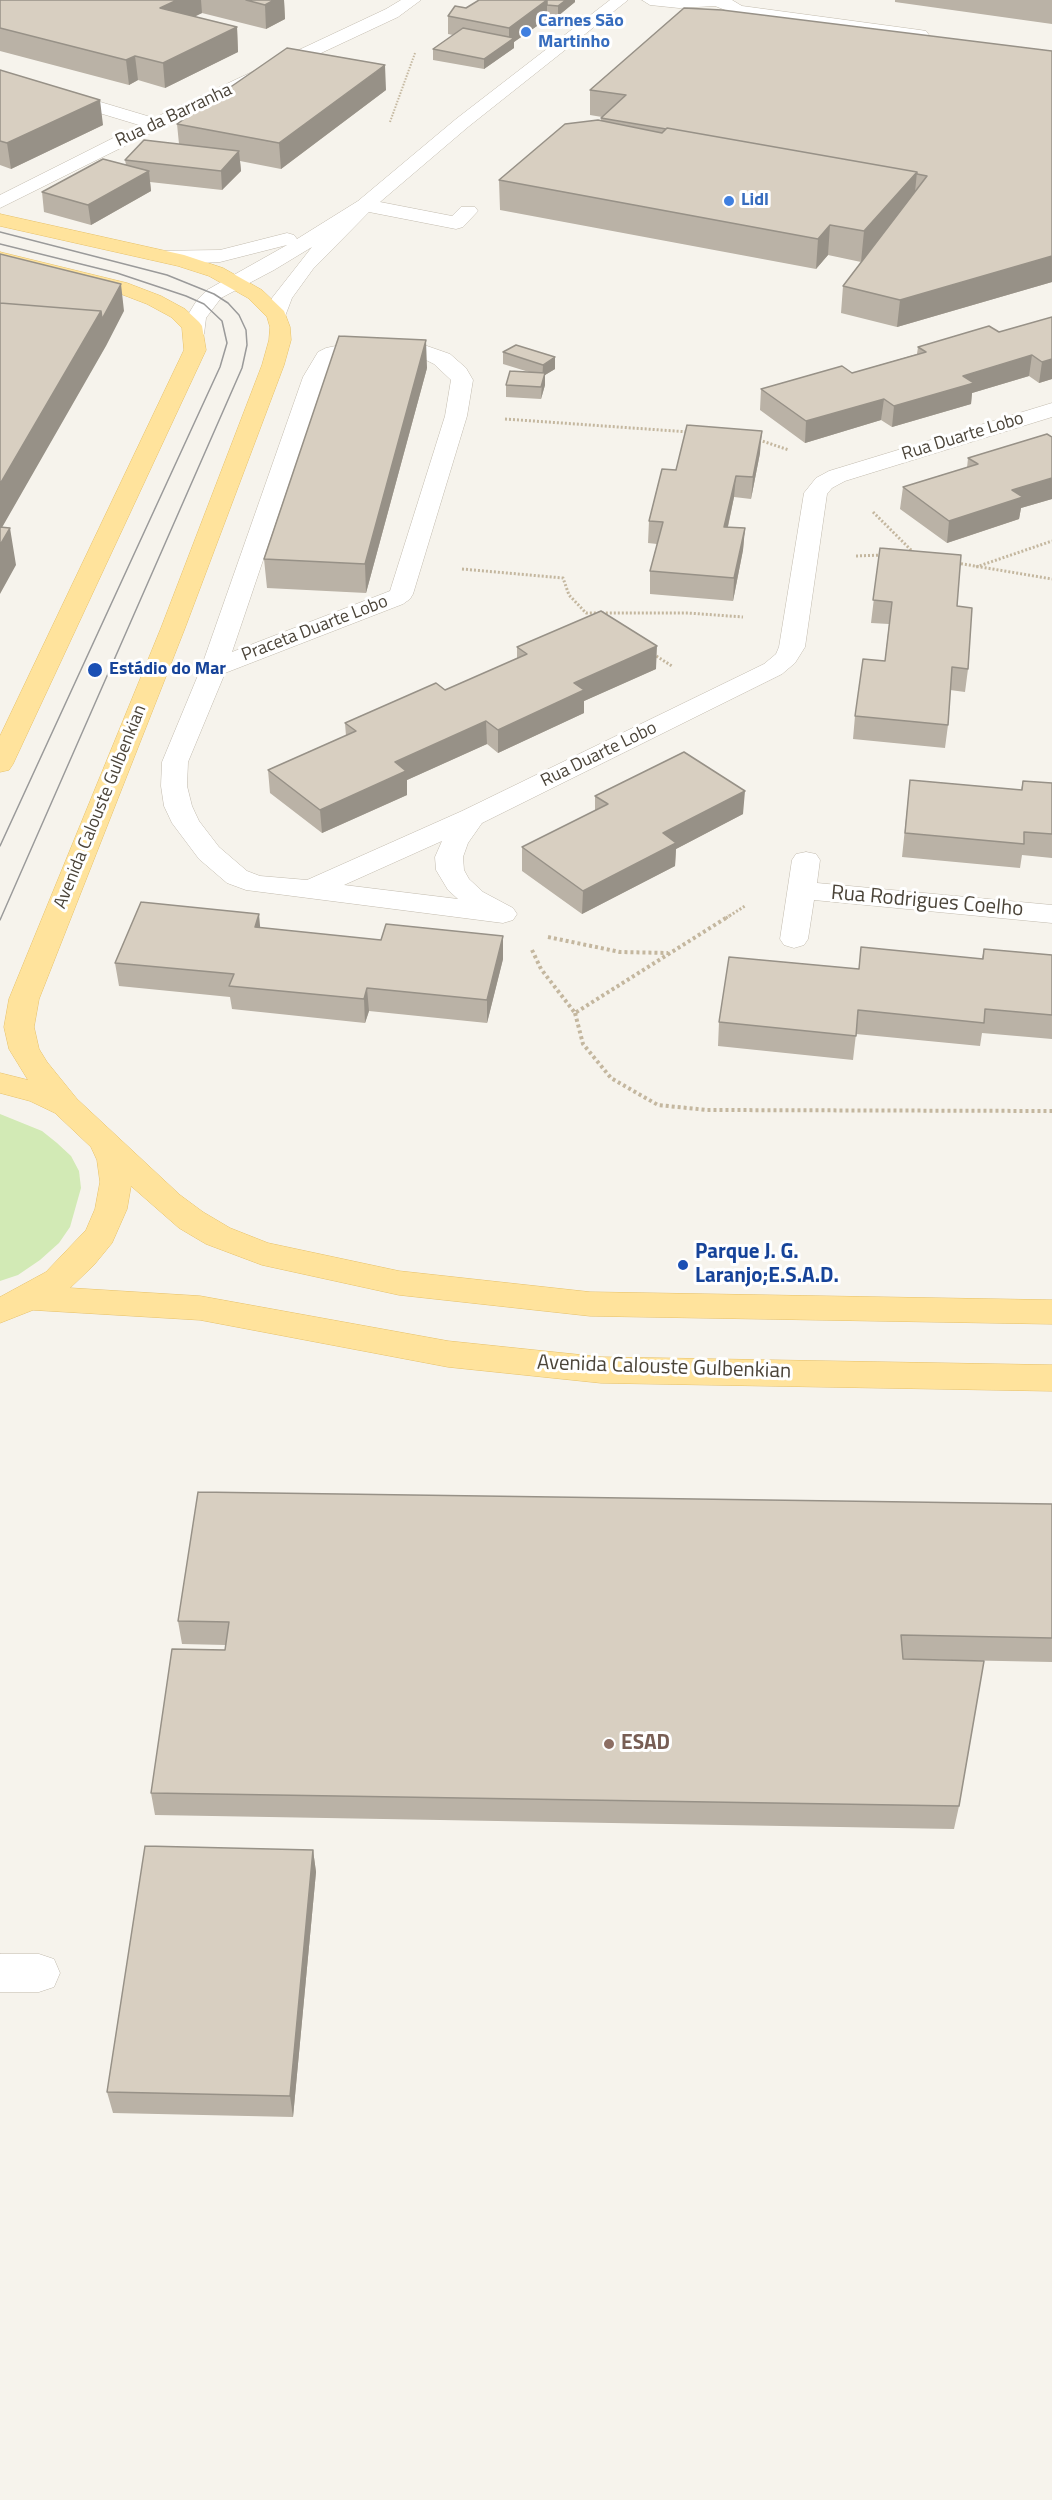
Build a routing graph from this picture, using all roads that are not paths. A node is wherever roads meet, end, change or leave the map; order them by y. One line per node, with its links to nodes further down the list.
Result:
1 (413, 0): 7 (street, Rua da Barranha)
2 (620, 0): 8 (street)
3 (650, 0): 4 (street)
4 (721, 1): 5 (street)
5 (936, 37)
6 (0, 77): 7 (street)
7 (155, 124): 9 (street, Rua da Barranha)
8 (372, 199): 11 (street); 13 (street); 14 (street)
9 (0, 202)
10 (0, 220): 11 (main road)
11 (155, 255): 13 (main road)
12 (0, 258): 15 (main road)
13 (234, 281): 14 (main road); 15 (street)
14 (277, 315): 26 (main road, Avenida Calouste Gulbenkian)
15 (194, 334): 18 (main road)
16 (1052, 410): 19 (street, Rua Duarte Lobo)
17 (214, 668): 17 (street, Praceta Duarte Lobo); 21 (street, Rua Duarte Lobo)
18 (0, 764)
19 (472, 817): 21 (street, Rua Duarte Lobo); 21 (street)
20 (806, 860): 22 (street, Rua Rodrigues Coelho)
21 (311, 889)
22 (802, 890): 23 (street, Rua Rodrigues Coelho); 24 (street, Rua Rodrigues Coelho)
23 (1052, 914)
24 (794, 939)
25 (0, 1083): 26 (main road)
26 (66, 1106): 27 (main road)
27 (104, 1141): 28 (main road); 29 (main road)
28 (14, 1304): 30 (main road, Avenida Calouste Gulbenkian)
29 (1052, 1312)
30 (1052, 1378)

